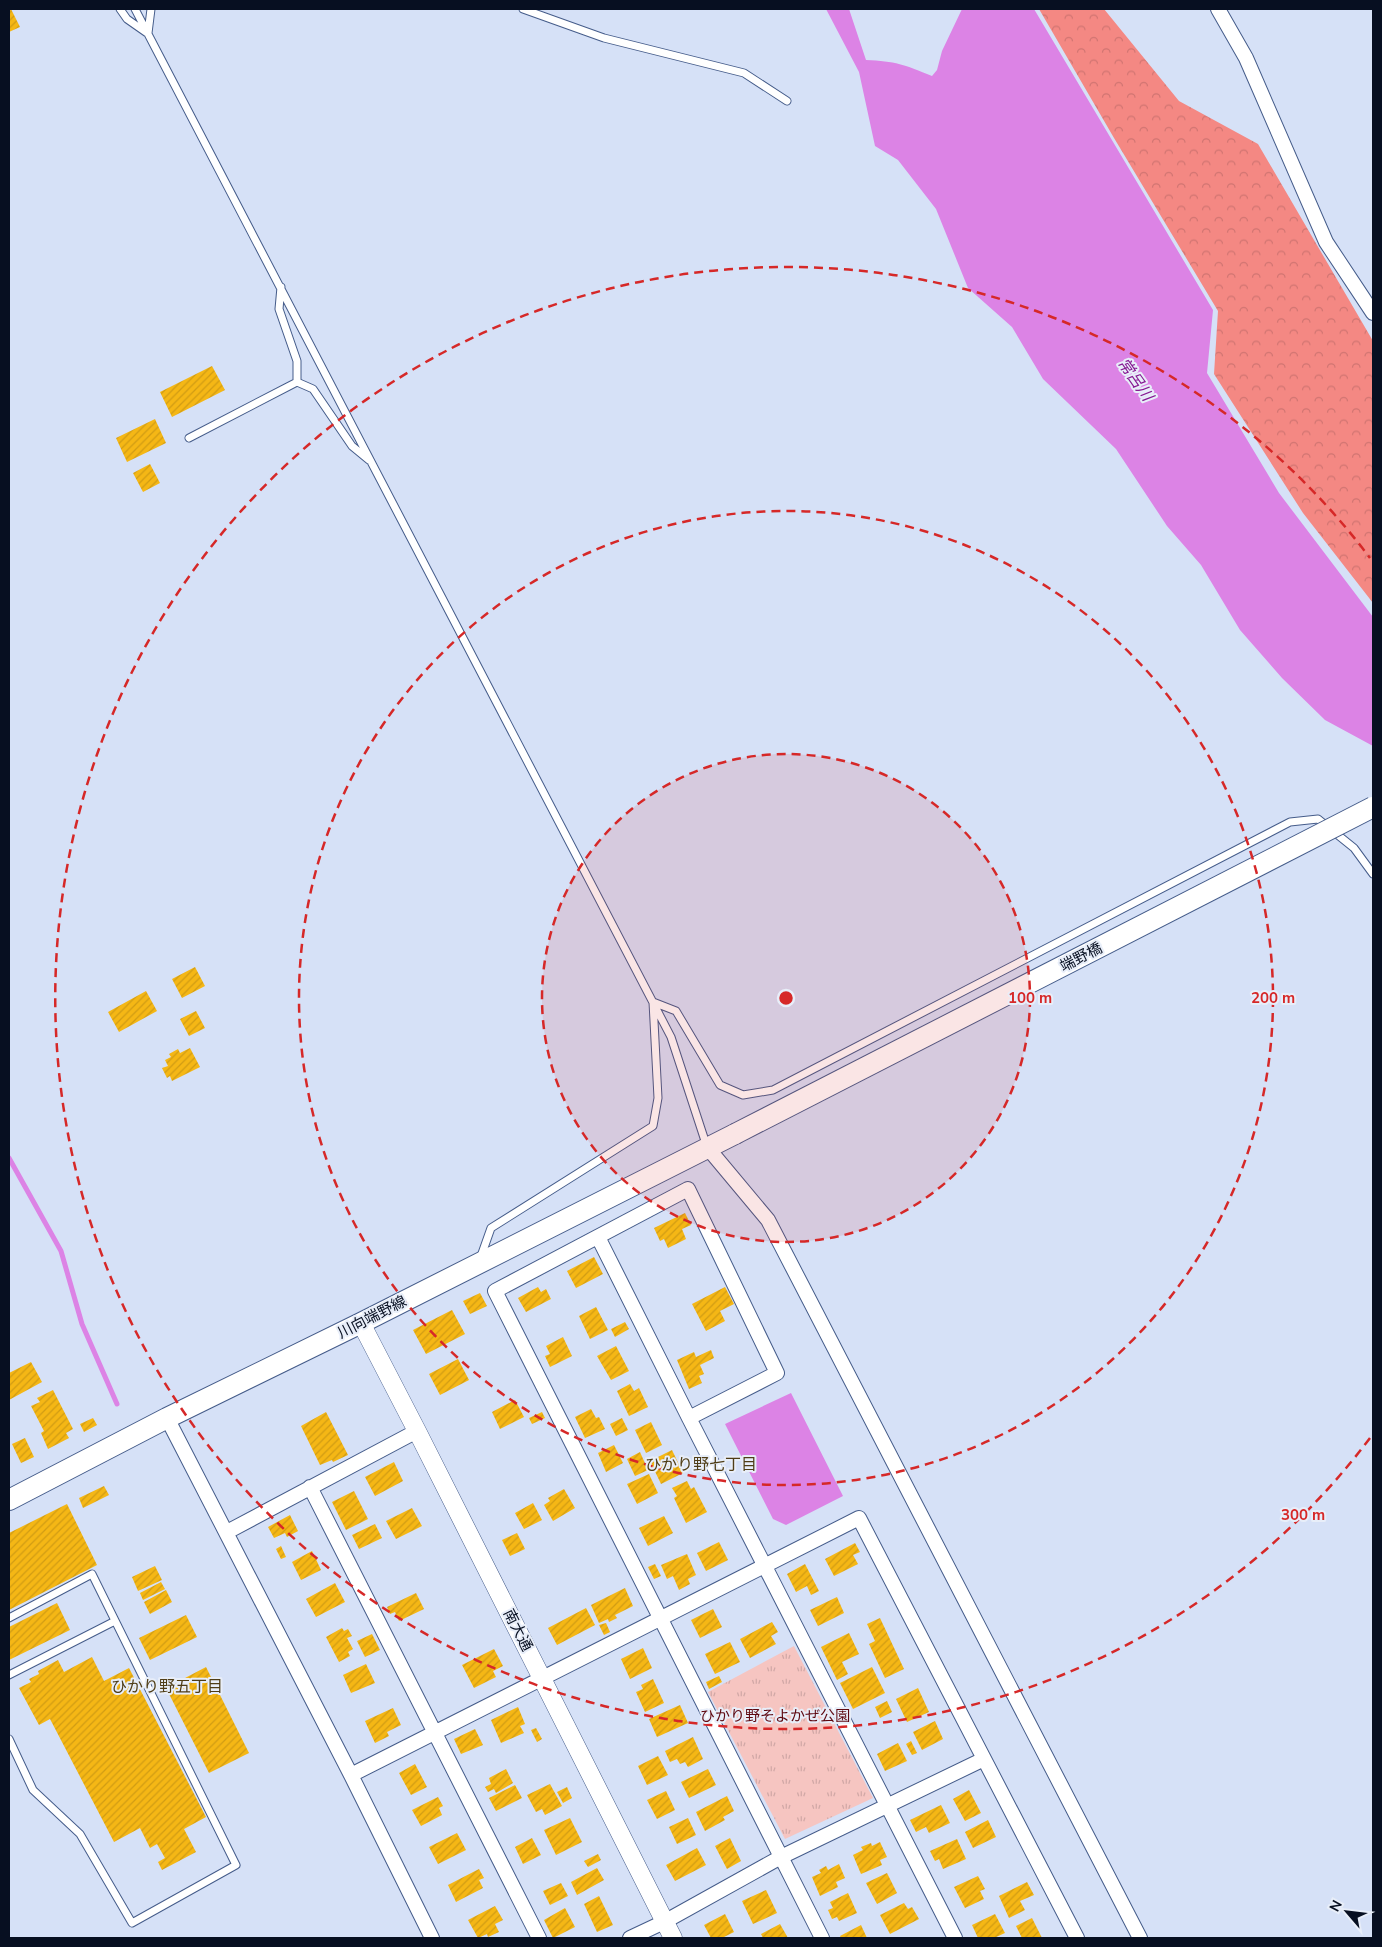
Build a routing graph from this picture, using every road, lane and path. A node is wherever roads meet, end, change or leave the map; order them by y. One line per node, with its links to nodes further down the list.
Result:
1 (120, 9): 6 (lane)
2 (135, 9): 6 (lane)
3 (152, 9): 6 (lane)
4 (523, 9): 7 (lane)
5 (1218, 9): 9 (street)
6 (148, 33): 8 (lane)
7 (787, 101)
8 (281, 286): 10 (lane); 12 (lane)
9 (1373, 313)
10 (297, 382): 11 (lane); 12 (lane)
11 (189, 438)
12 (372, 462): 15 (lane)
13 (1373, 807): 16 (main road, 端野橋, bridge)
14 (1373, 874): 15 (lane)
15 (653, 1002): 17 (lane); 19 (lane)
16 (735, 1134): 17 (main road, 川向端野線)
17 (707, 1147): 19 (main road, 川向端野線); 47 (street)
18 (598, 1236): 22 (street); 22 (street); 28 (street)
19 (478, 1263): 20 (main road, 川向端野線)
20 (361, 1323): 21 (main road, 川向端野線); 23 (street, 南大通)
21 (167, 1418): 25 (main road, 川向端野線); 26 (street)
22 (689, 1418): 27 (street)
23 (417, 1430): 24 (street); 32 (street, 南大通)
24 (310, 1487): 26 (street); 33 (street)
25 (9, 1500)
26 (227, 1532): 36 (street)
27 (765, 1565): 28 (street); 35 (street); 37 (street)
28 (661, 1617): 32 (street); 38 (street)
29 (9, 1618): 30 (lane)
30 (115, 1621): 31 (lane); 34 (lane)
31 (9, 1675)
32 (542, 1678): 33 (street); 39 (street, 南大通)
33 (434, 1732): 36 (street); 41 (street)
34 (9, 1739)
35 (984, 1758): 37 (street); 46 (street)
36 (351, 1775): 40 (street)
37 (888, 1806): 38 (street); 45 (street)
38 (781, 1858): 39 (street); 44 (street)
39 (664, 1922): 42 (street); 43 (street, 南大通)
40 (432, 1938)
41 (539, 1938)
42 (630, 1938)
43 (673, 1938)
44 (822, 1938)
45 (955, 1938)
46 (1078, 1938)
47 (1140, 1938)

